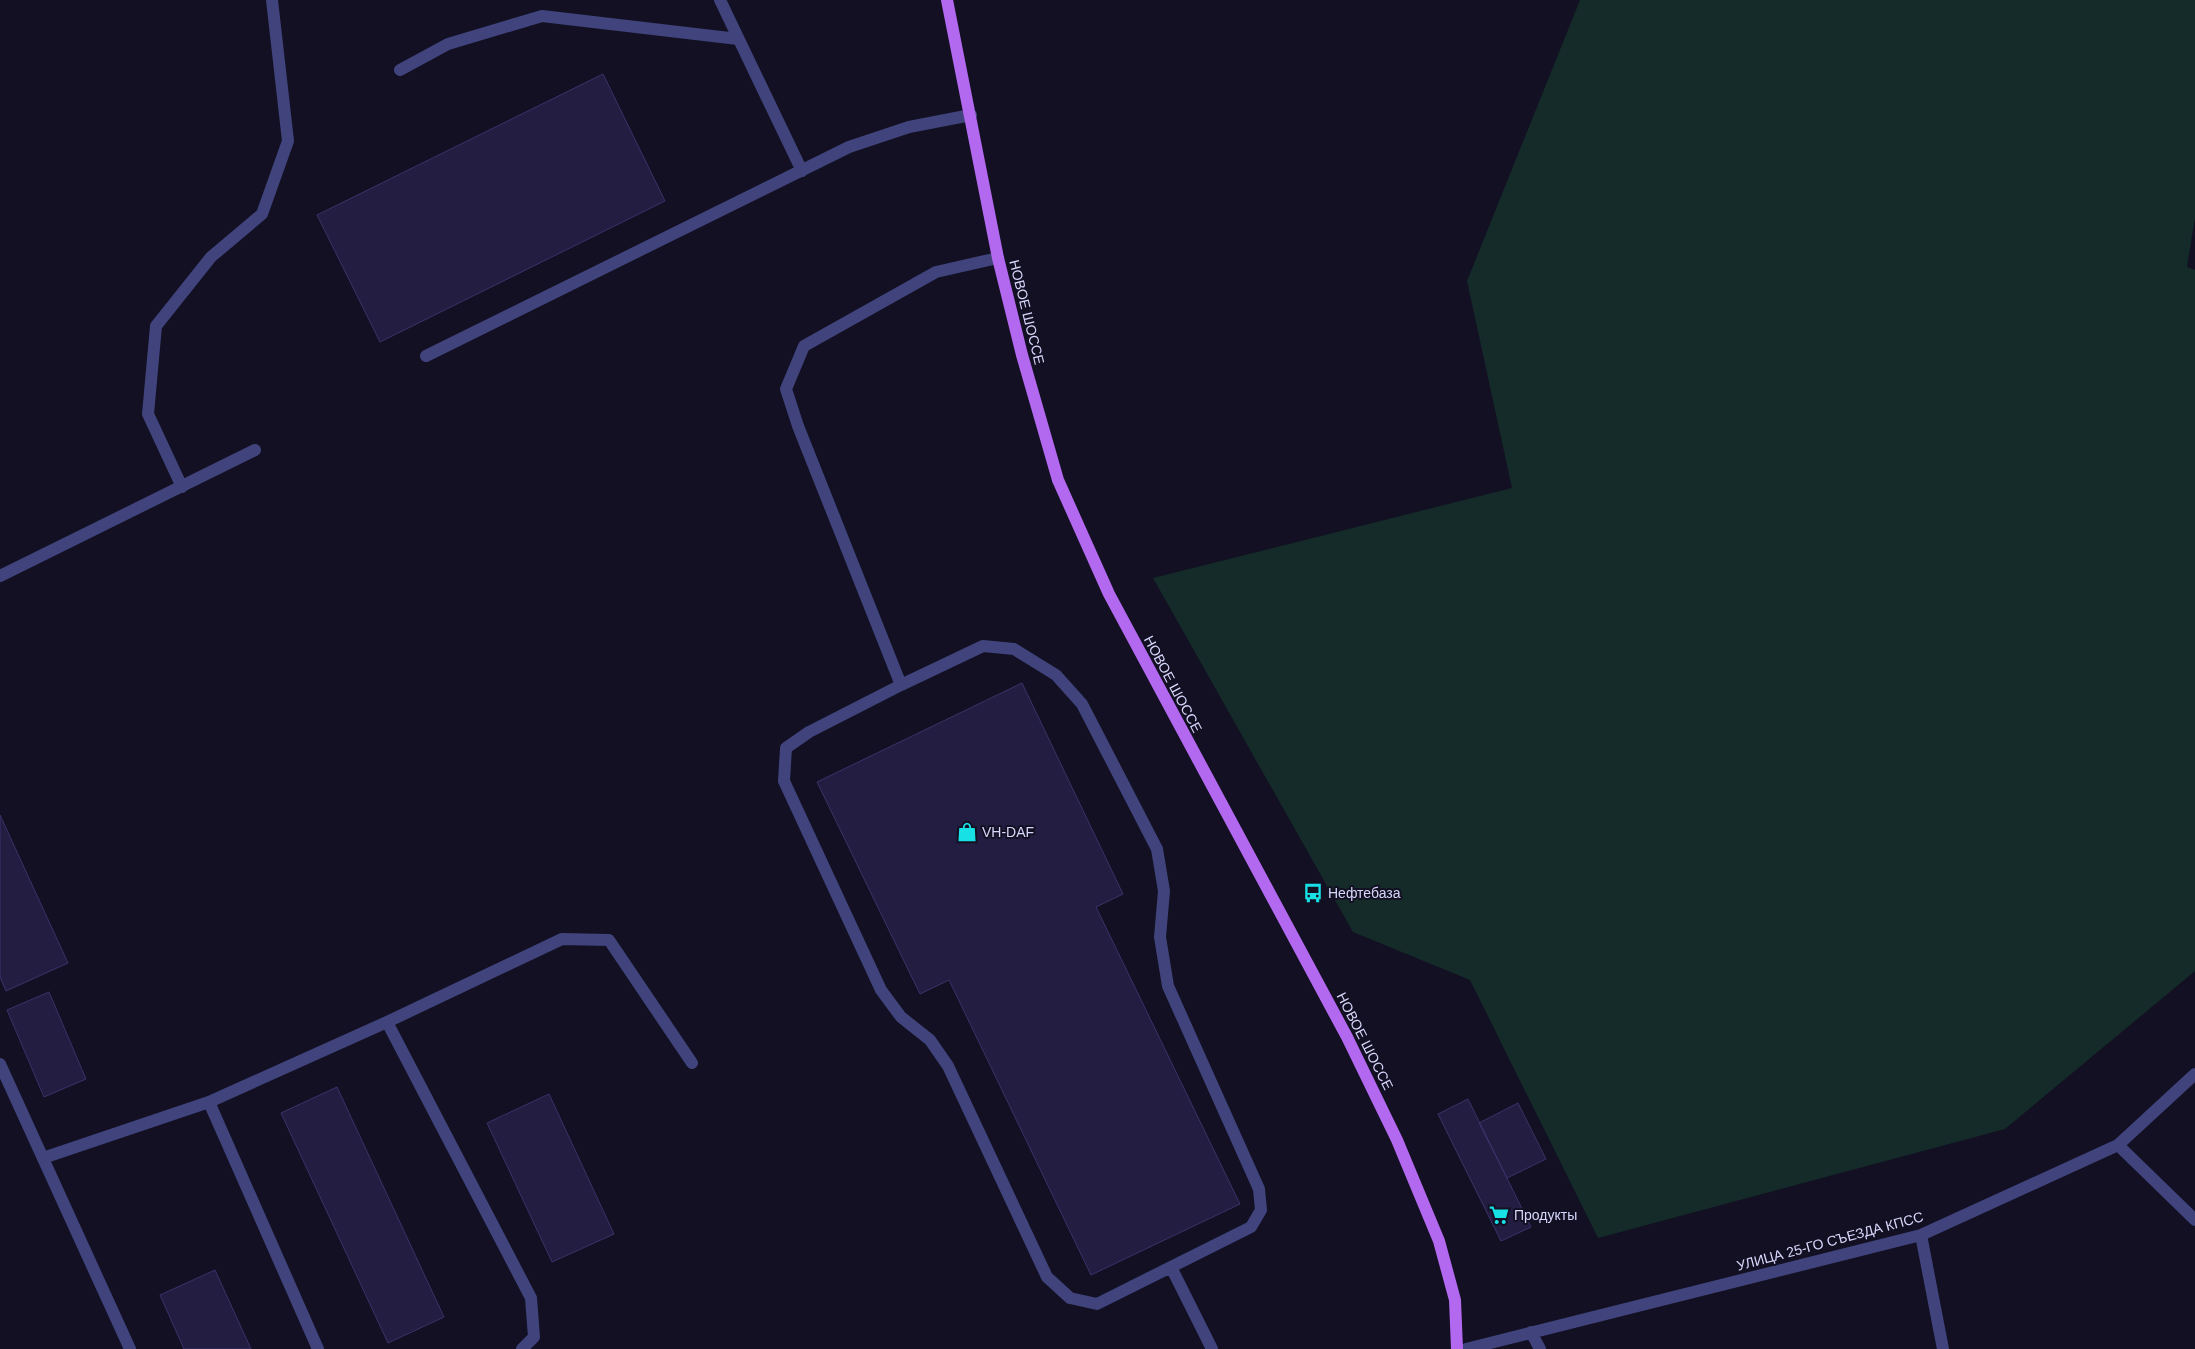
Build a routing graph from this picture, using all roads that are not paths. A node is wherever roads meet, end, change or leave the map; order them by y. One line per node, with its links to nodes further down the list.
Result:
1 (272, 0): 11 (street)
2 (720, 0): 4 (street)
3 (947, 0): 6 (main road, НОВОЕ ШОССЕ)
4 (738, 39): 5 (street); 7 (street)
5 (400, 70)
6 (971, 115): 7 (street); 8 (main road, НОВОЕ ШОССЕ)
7 (802, 170): 9 (street)
8 (998, 258): 13 (street); 29 (main road, НОВОЕ ШОССЕ)
9 (426, 356)
10 (255, 450): 11 (street)
11 (182, 486): 12 (street)
12 (0, 576)
13 (902, 685): 23 (street); 23 (street)
14 (387, 1022): 15 (street); 18 (street); 27 (street)
15 (692, 1062)
16 (0, 1064): 20 (street)
17 (2195, 1074): 19 (street, УЛИЦА 25-ГО СЪЕЗДА КПСС)
18 (209, 1102): 20 (street); 26 (street)
19 (2118, 1145): 21 (street); 22 (street, УЛИЦА 25-ГО СЪЕЗДА КПСС)
20 (43, 1158): 25 (street)
21 (2195, 1220)
22 (1921, 1236): 24 (street, УЛИЦА 25-ГО СЪЕЗДА КПСС); 32 (street)
23 (1171, 1267): 28 (street)
24 (1531, 1332): 30 (street, УЛИЦА 25-ГО СЪЕЗДА КПСС); 31 (street)
25 (130, 1349)
26 (318, 1349)
27 (522, 1349)
28 (1212, 1349)
29 (1457, 1349)
30 (1466, 1349)
31 (1540, 1349)
32 (1943, 1349)

